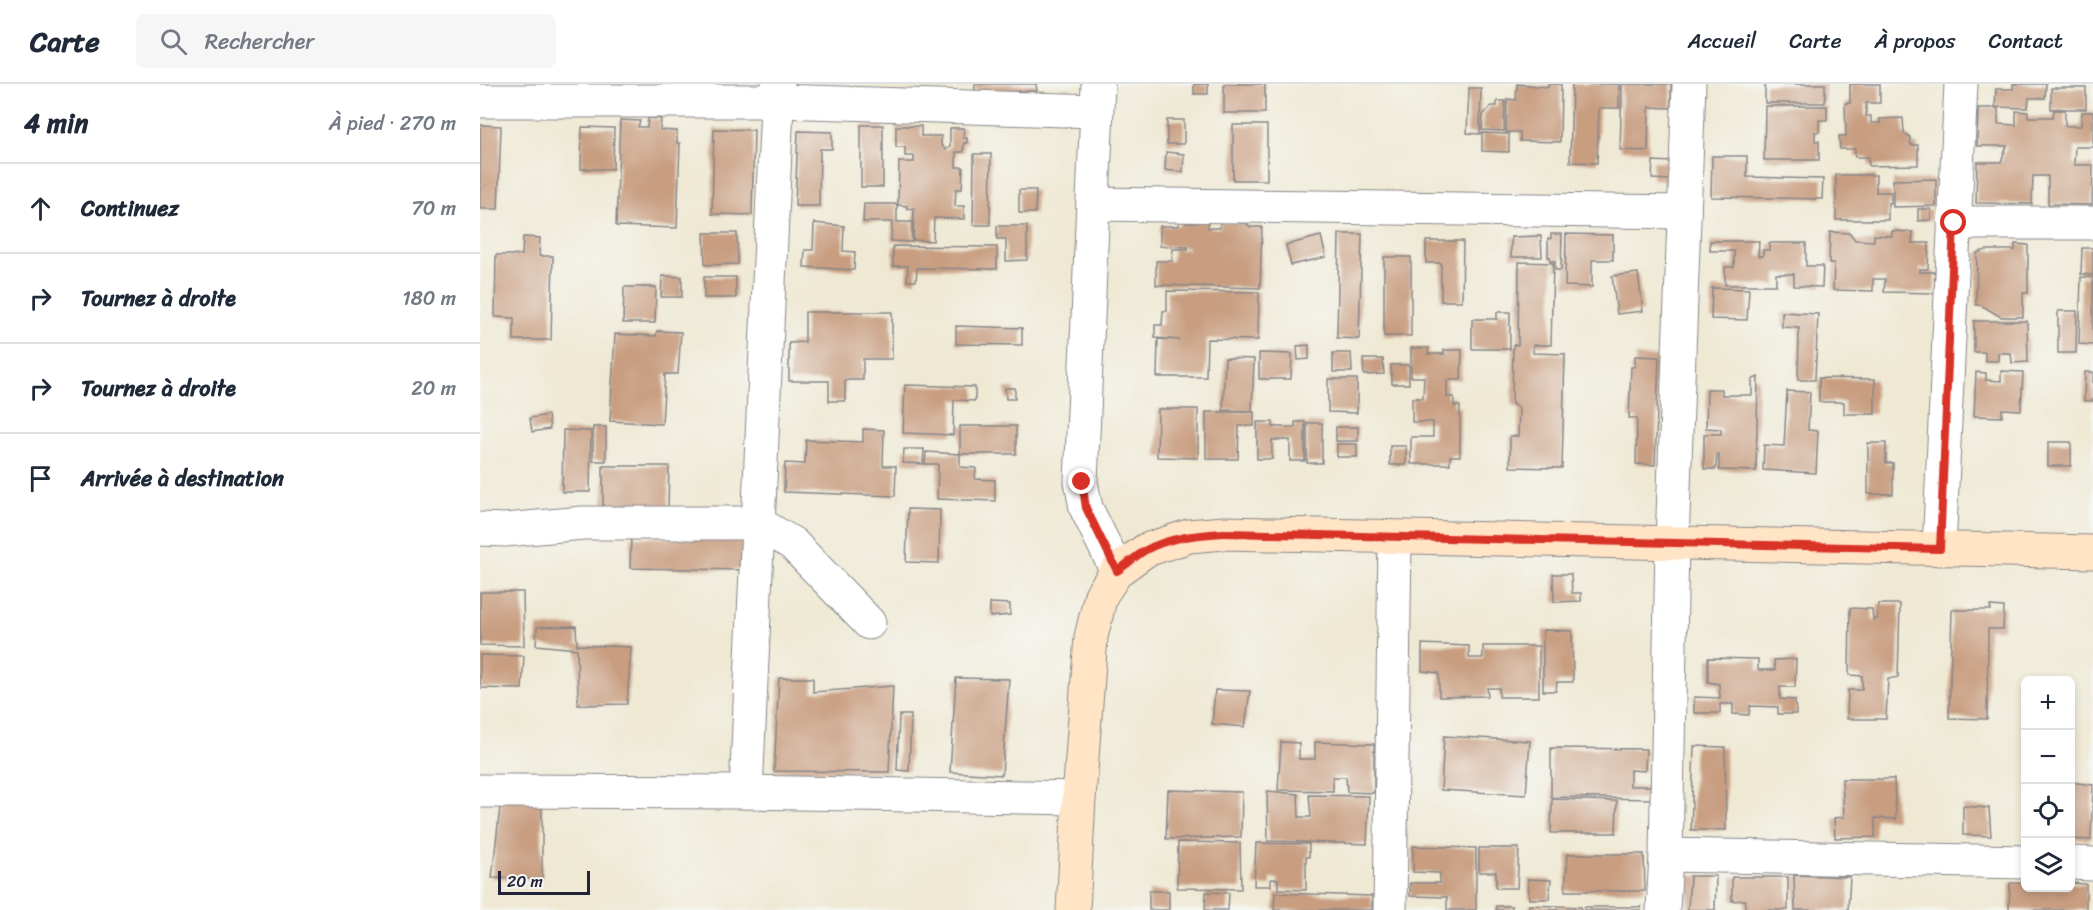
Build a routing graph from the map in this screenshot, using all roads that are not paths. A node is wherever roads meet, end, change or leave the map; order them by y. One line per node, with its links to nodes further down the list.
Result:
1 (1689, 84): 7 (street)
2 (1961, 84): 8 (street)
3 (778, 93): 4 (street); 5 (street); 11 (street)
4 (1097, 98): 6 (street)
5 (480, 101)
6 (1093, 204): 7 (street); 17 (street)
7 (1684, 212): 14 (street)
8 (1954, 223): 9 (street); 15 (street)
9 (2093, 223)
10 (480, 507): 12 (street)
11 (758, 523): 12 (street); 18 (street); 20 (street)
12 (492, 530)
13 (1395, 538): 14 (street); 17 (street); 27 (street)
14 (1672, 543): 15 (street); 22 (street)
15 (1940, 549): 16 (street)
16 (2093, 552)
17 (1117, 571): 21 (street)
18 (869, 623)
19 (480, 791): 20 (street)
20 (746, 792): 21 (street)
21 (1078, 798): 26 (street)
22 (1666, 855): 23 (street); 28 (street)
23 (2021, 862)
24 (2075, 863): 25 (street)
25 (2093, 864)
26 (1073, 910)
27 (1390, 910)
28 (1663, 910)

